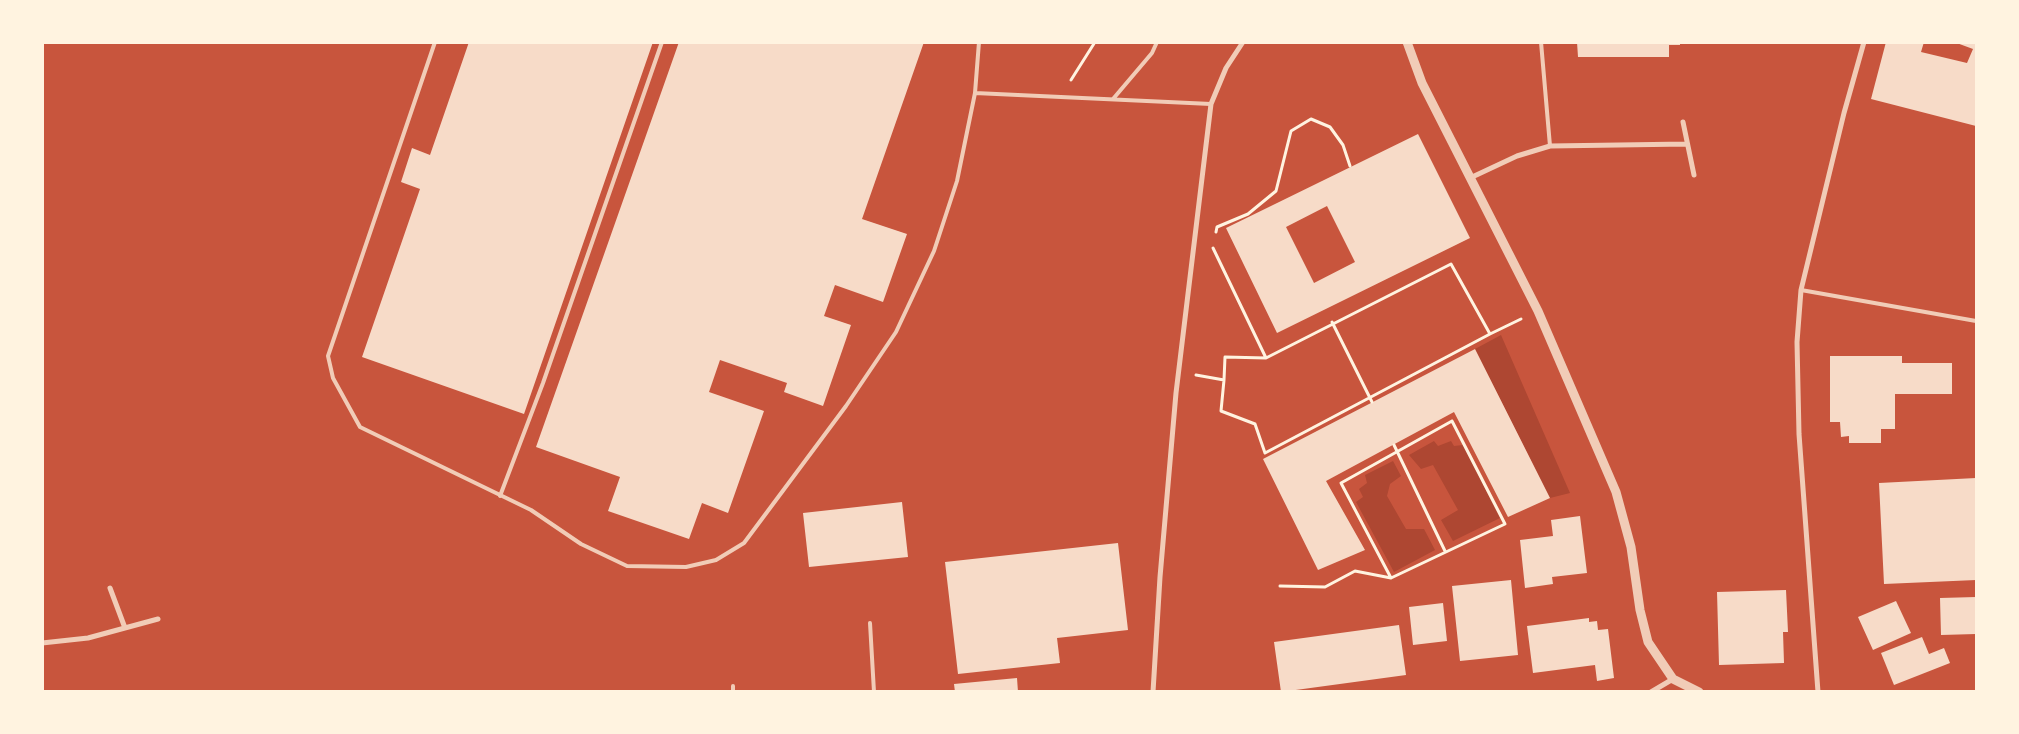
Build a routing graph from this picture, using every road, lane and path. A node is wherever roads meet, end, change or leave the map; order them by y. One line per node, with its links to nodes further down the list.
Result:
1 (435, 42): 34 (lane)
2 (662, 42): 34 (lane)
3 (979, 42): 10 (lane)
4 (1095, 42): 11 (path)
5 (1157, 42): 12 (lane)
6 (1243, 42): 13 (street)
7 (1406, 42): 19 (street)
8 (1541, 42): 16 (lane)
9 (1864, 42): 22 (street)
10 (975, 93): 11 (lane); 34 (lane)
11 (1062, 96): 12 (lane)
12 (1113, 99): 13 (lane)
13 (1211, 104): 28 (street)
14 (1683, 122): 15 (street)
15 (1687, 144): 16 (street); 18 (street)
16 (1550, 146): 19 (street)
17 (1350, 166): 20 (path)
18 (1694, 175)
19 (1470, 178): 23 (street)
20 (1216, 234)
21 (1214, 241): 27 (path)
22 (1801, 290): 24 (lane); 50 (street)
23 (1538, 311): 26 (path); 43 (street)
24 (1976, 321)
25 (1332, 322): 26 (path); 27 (path); 30 (path)
26 (1490, 334): 30 (path)
27 (1266, 358): 29 (path)
28 (1179, 373): 29 (path); 47 (street)
29 (1224, 380): 30 (path)
30 (1369, 397): 31 (path)
31 (1372, 402)
32 (1394, 445): 33 (path)
33 (1396, 451): 35 (path); 35 (path); 36 (path)
34 (500, 496)
35 (1445, 551): 36 (path)
36 (1391, 578): 37 (path)
37 (1280, 586)
38 (110, 588): 41 (street)
39 (158, 619): 41 (street)
40 (870, 623): 46 (lane)
41 (125, 628): 42 (street)
42 (42, 643)
43 (1673, 679): 48 (street); 49 (street)
44 (733, 686): 45 (lane)
45 (732, 692)
46 (874, 692)
47 (1153, 692)
48 (1651, 692)
49 (1699, 692)
50 (1818, 692)

